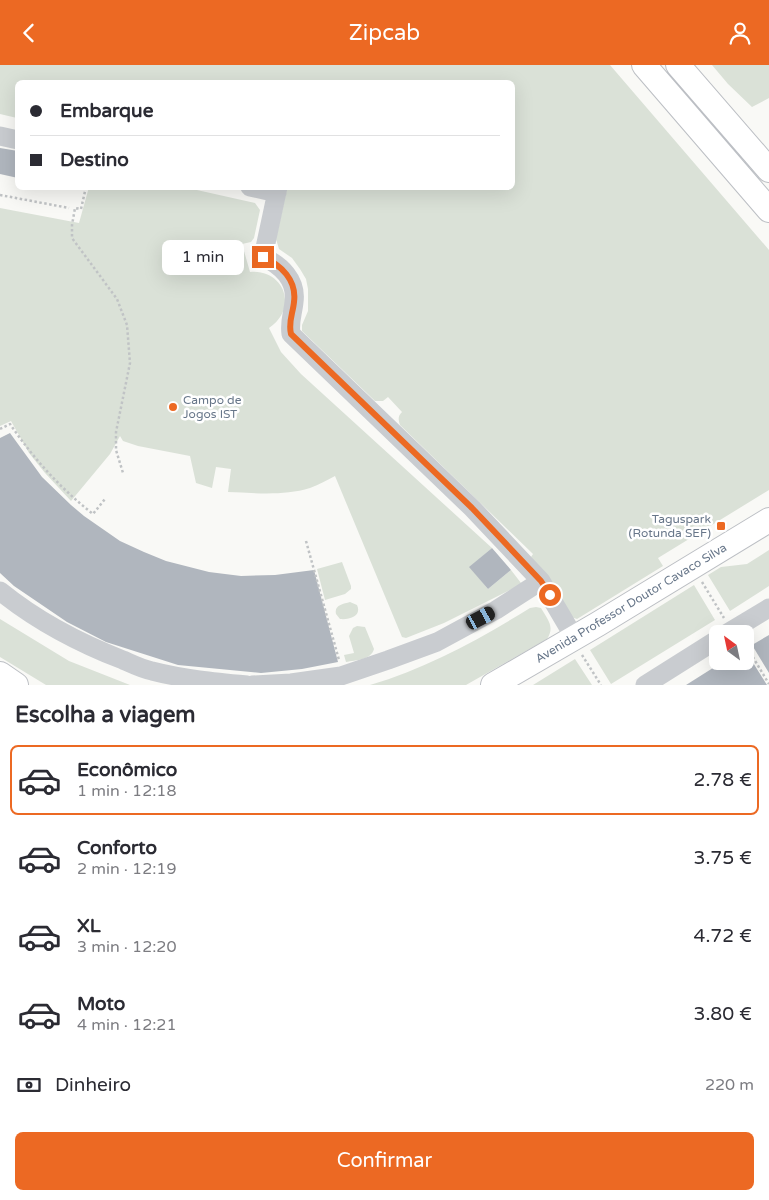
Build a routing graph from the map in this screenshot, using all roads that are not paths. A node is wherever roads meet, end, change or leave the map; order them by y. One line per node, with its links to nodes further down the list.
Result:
1 (644, 65): 7 (main road)
2 (678, 65): 5 (main road)
3 (0, 136): 4 (street)
4 (15, 139)
5 (769, 170)
6 (277, 190): 9 (street)
7 (769, 211)
8 (769, 520): 13 (main road, Avenida Professor Doutor Cavaco Silva)
9 (541, 581): 13 (street); 18 (street)
10 (0, 591): 17 (street)
11 (769, 608): 12 (street)
12 (740, 625)
13 (574, 637): 19 (main road, Avenida Professor Doutor Cavaco Silva)
14 (709, 644): 20 (street)
15 (0, 674): 16 (main road)
16 (16, 685)
17 (246, 685)
18 (252, 685)
19 (493, 685)
20 (645, 685)

